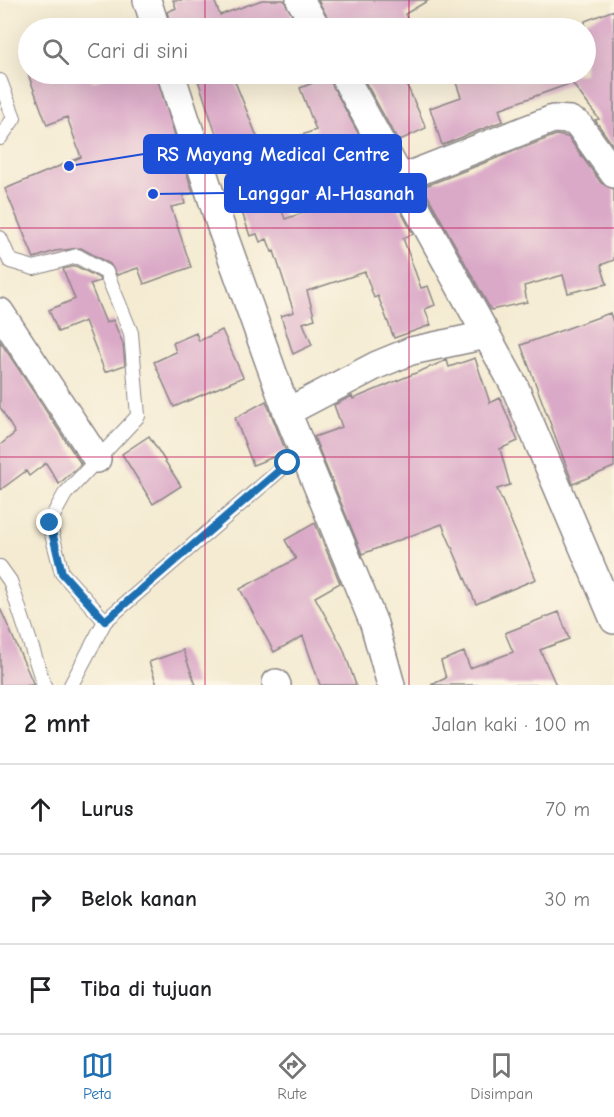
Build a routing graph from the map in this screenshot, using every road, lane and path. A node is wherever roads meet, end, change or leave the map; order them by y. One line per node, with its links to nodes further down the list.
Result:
1 (147, 0): 3 (street)
2 (300, 0): 4 (street)
3 (153, 18)
4 (311, 18)
5 (0, 81): 8 (lane)
6 (174, 84): 14 (street)
7 (349, 84): 10 (street)
8 (0, 138)
9 (614, 174): 10 (street)
10 (402, 178): 13 (street)
11 (0, 238): 16 (lane)
12 (0, 312): 16 (street)
13 (486, 335): 14 (street); 18 (street)
14 (287, 412): 15 (street)
15 (302, 451): 19 (lane); 22 (street)
16 (97, 459): 19 (lane)
17 (0, 567): 20 (lane)
18 (614, 620)
19 (105, 621): 21 (lane)
20 (44, 685)
21 (71, 685)
22 (391, 685)

